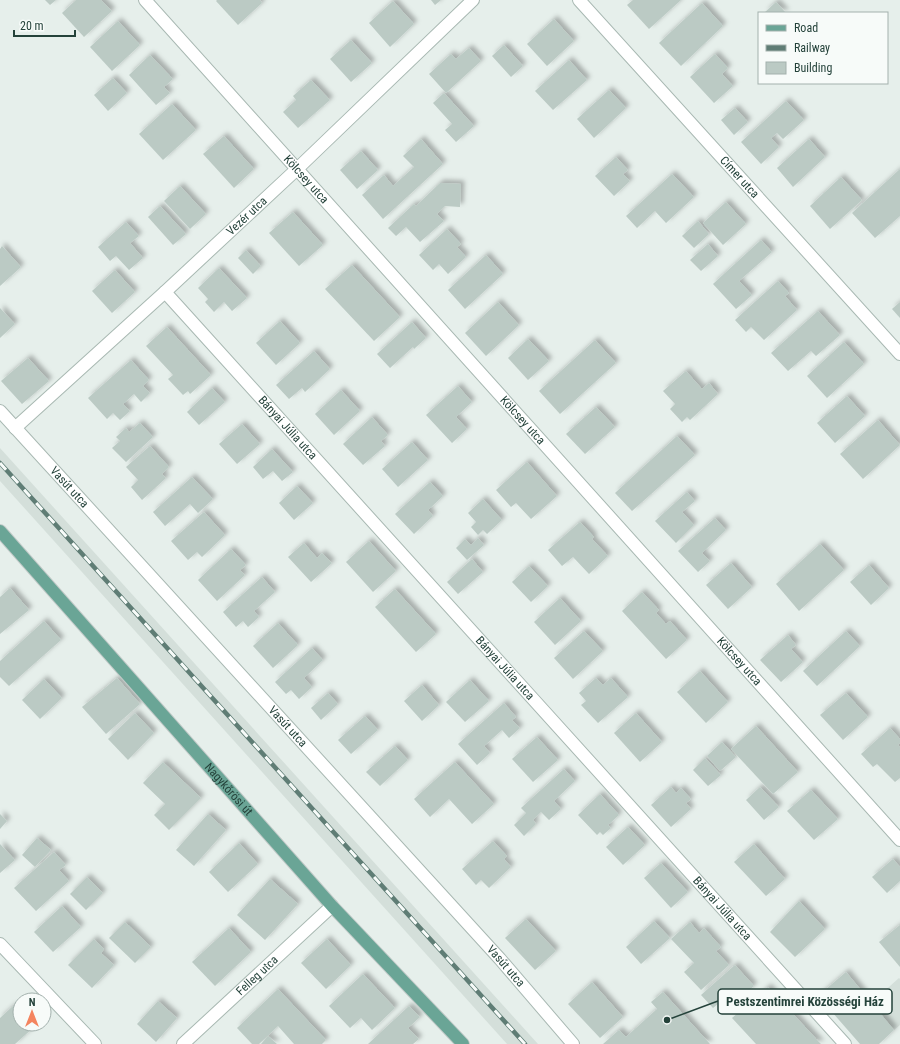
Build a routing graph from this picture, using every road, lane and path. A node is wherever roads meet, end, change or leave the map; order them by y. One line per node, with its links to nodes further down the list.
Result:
1 (145, 0): 4 (street, Kölcsey utca)
2 (473, 0): 4 (street, Vezér utca)
3 (578, 0): 6 (street, Címer utca)
4 (297, 169): 5 (street, Vezér utca); 10 (street, Kölcsey utca)
5 (165, 292): 8 (street, Vezér utca); 17 (street, Bányai Júlia utca)
6 (900, 354)
7 (0, 411): 8 (street, Vasút utca)
8 (15, 428): 16 (street, Vasút utca)
9 (0, 531): 11 (main road, Nagykőrösi út)
10 (900, 840)
11 (332, 906): 14 (street, Felleg utca); 15 (main road, Nagykőrösi út)
12 (0, 944): 13 (street)
13 (95, 1044)
14 (183, 1044)
15 (463, 1044)
16 (573, 1044)
17 (845, 1044)

